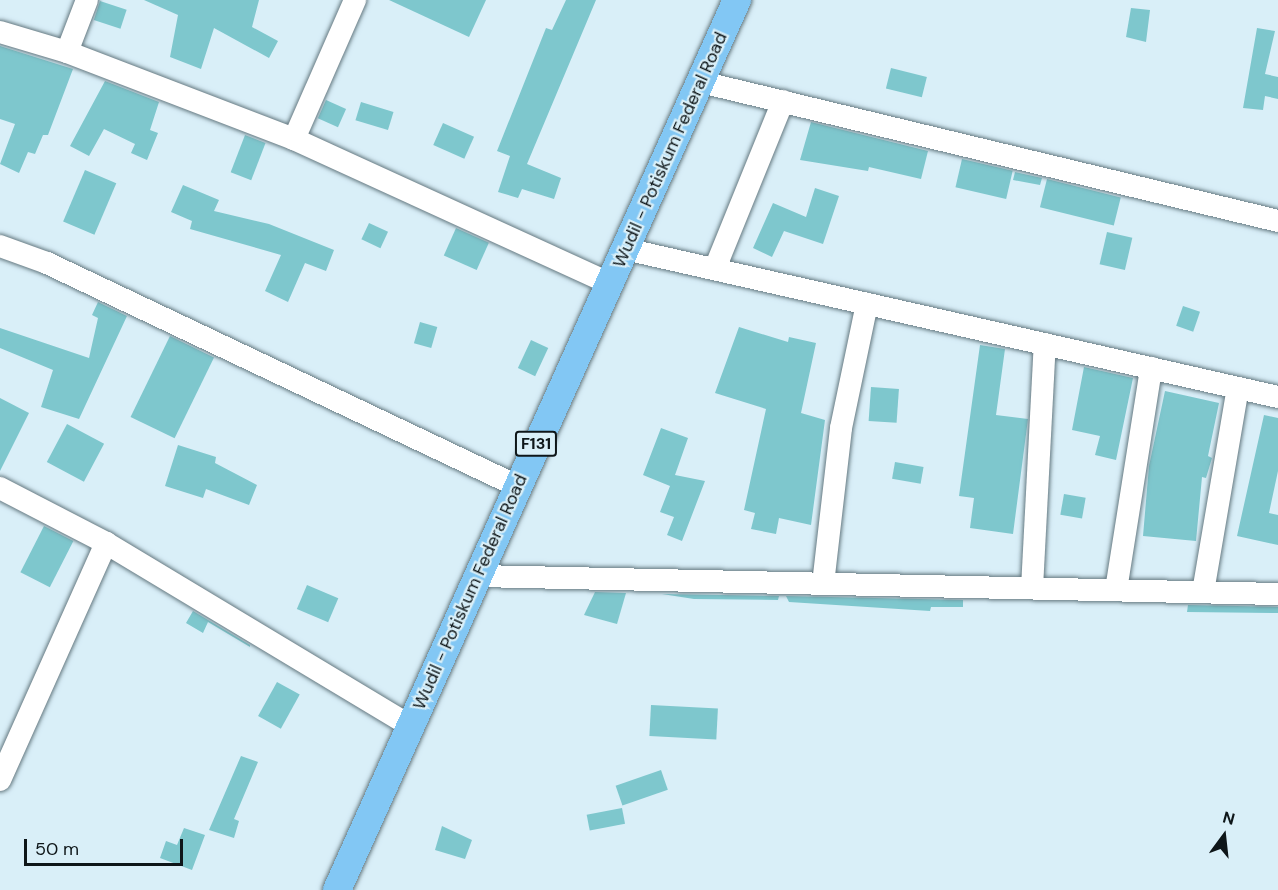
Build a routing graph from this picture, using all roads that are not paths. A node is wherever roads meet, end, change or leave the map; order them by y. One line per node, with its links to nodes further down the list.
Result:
1 (87, 0): 5 (street)
2 (355, 0): 8 (street)
3 (737, 0): 6 (main road, Wudil - Potiskum Federal Road / F131)
4 (0, 32): 5 (street)
5 (68, 52): 8 (street)
6 (701, 82): 7 (street); 11 (main road, Wudil - Potiskum Federal Road / F131)
7 (783, 101): 9 (street); 12 (street)
8 (294, 139): 13 (street)
9 (1278, 221)
10 (0, 246): 19 (street)
11 (625, 249): 12 (street); 13 (main road, Wudil - Potiskum Federal Road / F131)
12 (716, 266): 14 (street)
13 (611, 284): 19 (main road, Wudil - Potiskum Federal Road / F131)
14 (867, 304): 15 (street); 23 (street)
15 (1045, 344): 16 (street); 24 (street)
16 (1151, 368): 17 (street); 25 (street)
17 (1238, 388): 18 (street); 26 (street)
18 (1278, 398)
19 (517, 486): 22 (main road, Wudil - Potiskum Federal Road / F131)
20 (0, 488): 21 (street)
21 (106, 543): 28 (street); 29 (street)
22 (478, 576): 23 (street); 28 (main road, Wudil - Potiskum Federal Road / F131)
23 (823, 584): 24 (street)
24 (1032, 588): 25 (street)
25 (1116, 590): 26 (street)
26 (1203, 592): 27 (street)
27 (1278, 594)
28 (411, 726): 30 (main road, Wudil - Potiskum Federal Road / F131)
29 (0, 780)
30 (338, 890)

